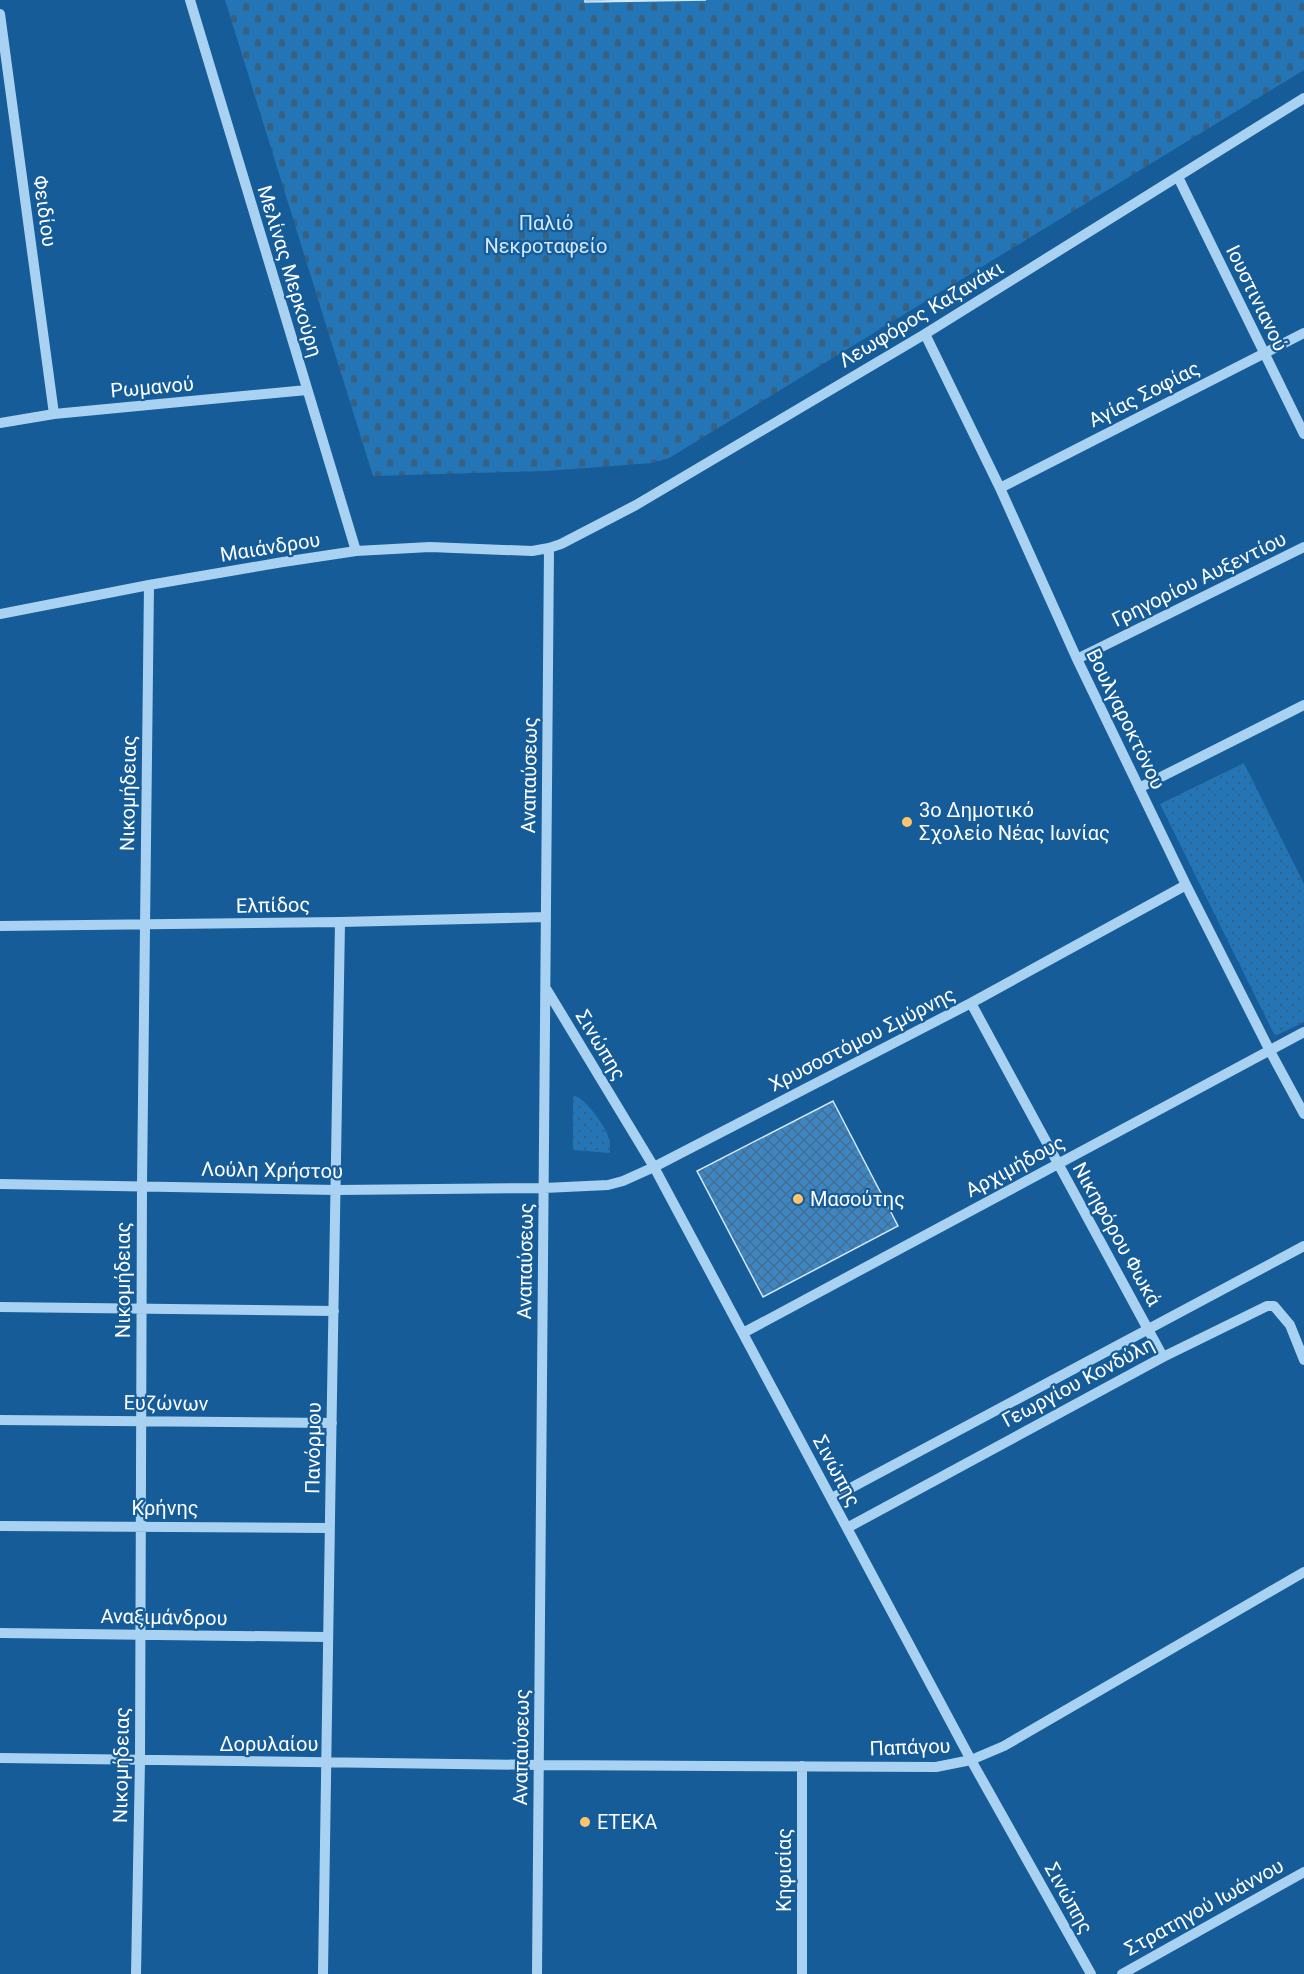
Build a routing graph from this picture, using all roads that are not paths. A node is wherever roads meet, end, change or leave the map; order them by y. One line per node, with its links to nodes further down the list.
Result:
1 (190, 0): 8 (street, Μελίνας Μερκούρη)
2 (0, 14): 9 (street, Φειδίου)
3 (1304, 98): 4 (street, Λεωφόρος Καζανάκι)
4 (1178, 177): 6 (street, Λεωφόρος Καζανάκι); 7 (street, Ιουστινιανού)
5 (1304, 333): 7 (street, Αγίας Σοφίας)
6 (925, 334): 12 (street, Βουλγαροκτόνου); 14 (street, Λεωφόρος Καζανάκι)
7 (1264, 353): 11 (street, Ιουστινιανού); 12 (street, Αγίας Σοφίας)
8 (307, 390): 9 (street, Ρωμανού); 15 (street, Μελίνας Μερκούρη)
9 (54, 414): 10 (street, Ρωμανού)
10 (0, 423)
11 (1304, 434)
12 (1000, 488): 18 (street, Βουλγαροκτόνου)
13 (1304, 547): 18 (street, Γρηγορίου Αυξεντίου)
14 (549, 548): 15 (street, Μαιάνδρου); 22 (street, Αναπαύσεως)
15 (356, 552): 16 (street, Μαιάνδρου)
16 (149, 585): 17 (street, Μαιάνδρου); 24 (street, Νικομήδειας)
17 (0, 614)
18 (1077, 659): 20 (street, Βουλγαροκτόνου)
19 (1304, 705): 20 (street)
20 (1139, 788): 21 (street, Βουλγαροκτόνου)
21 (1186, 885): 27 (street, Χρυσοστόμου Σμύρνης); 29 (street, Βουλγαροκτόνου)
22 (546, 917): 23 (street, Ελπίδος); 26 (street, Αναπαύσεως)
23 (340, 922): 24 (street, Ελπίδος); 36 (street, Πανόρμου)
24 (144, 924): 25 (street, Ελπίδος); 34 (street, Νικομήδειας)
25 (0, 926)
26 (546, 988): 32 (street, Σινώπης); 35 (street, Αναπαύσεως)
27 (971, 1003): 31 (street, Νικηφόρου Φωκά); 32 (street, Χρυσοστόμου Σμύρνης)
28 (1304, 1032): 29 (street, Αρχιμήδους)
29 (1270, 1051): 30 (street, Βουλγαροκτόνου); 31 (street, Αρχιμήδους)
30 (1304, 1114)
31 (1058, 1164): 41 (street, Νικηφόρου Φωκά); 42 (street, Αρχιμήδους)
32 (654, 1167): 35 (street, Χρυσοστόμου Σμύρνης); 42 (street, Σινώπης)
33 (0, 1184): 34 (street, Λούλη Χρήστου)
34 (142, 1185): 36 (street, Λούλη Χρήστου); 39 (street, Νικομήδειας)
35 (544, 1188): 36 (street, Λούλη Χρήστου); 61 (street, Αναπαύσεως)
36 (337, 1190): 40 (street, Πανόρμου)
37 (1304, 1246): 41 (street, Γεωργίου Κονδύλη)
38 (0, 1307): 39 (street)
39 (141, 1309): 40 (street); 46 (street, Νικομήδειας)
40 (334, 1311): 47 (street, Πανόρμου)
41 (1149, 1330): 43 (street, Νικηφόρου Φωκά); 48 (street, Γεωργίου Κονδύλη)
42 (743, 1333): 48 (street, Σινώπης)
43 (1163, 1357): 44 (street, Γεωργίου Κονδύλη); 52 (street, Γεωργίου Κονδύλη)
44 (1304, 1360)
45 (0, 1420): 46 (street, Ευζώνων)
46 (141, 1421): 47 (street, Ευζώνων); 50 (street, Νικομήδειας)
47 (332, 1423): 51 (street, Πανόρμου)
48 (832, 1498): 52 (street, Σινώπης)
49 (0, 1526): 50 (street, Κρήνης)
50 (140, 1526): 51 (street, Κρήνης); 55 (street, Νικομήδειας)
51 (330, 1527): 56 (street, Πανόρμου)
52 (847, 1528): 58 (street, Σινώπης)
53 (1304, 1572): 58 (street, Παπάγου)
54 (0, 1633): 55 (street, Αναξιμάνδρου)
55 (140, 1635): 56 (street, Αναξιμάνδρου); 59 (street, Νικομήδειας)
56 (327, 1637): 60 (street, Πανόρμου)
57 (0, 1758): 59 (street, Δορυλαίου)
58 (971, 1760): 62 (street, Παπάγου); 68 (street, Σινώπης)
59 (140, 1761): 60 (street, Δορυλαίου); 64 (street, Νικομήδειας)
60 (325, 1762): 61 (street, Δορυλαίου); 65 (street, Πανόρμου)
61 (538, 1765): 62 (street, Παπάγου); 66 (street, Αναπαύσεως)
62 (802, 1766): 67 (street, Κηφισίας)
63 (1304, 1872): 69 (street, Στρατηγού Ιωάννου)
64 (136, 1974)
65 (323, 1974)
66 (537, 1974)
67 (802, 1974)
68 (1091, 1974)
69 (1122, 1974)

